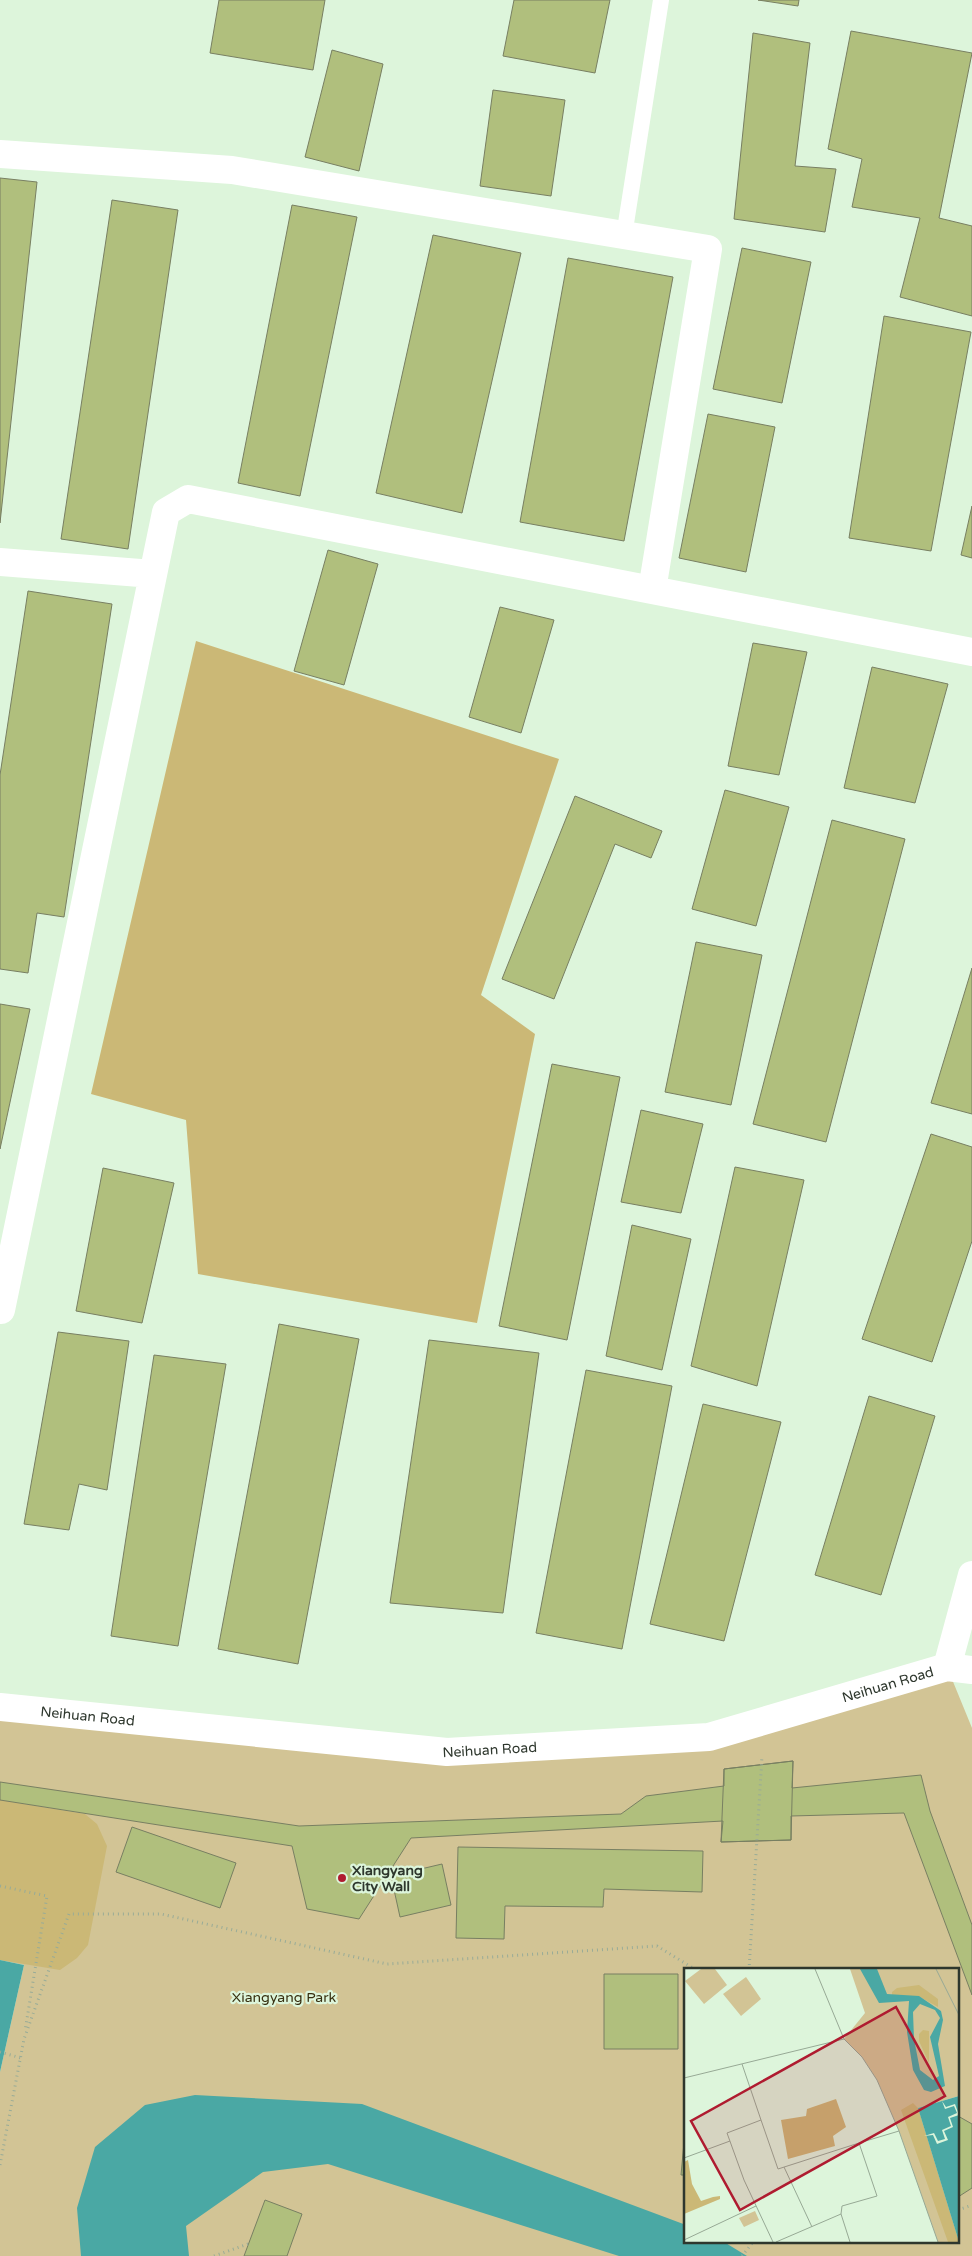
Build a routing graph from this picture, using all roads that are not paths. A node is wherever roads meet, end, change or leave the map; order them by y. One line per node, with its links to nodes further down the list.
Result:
1 (660, 0): 3 (lane)
2 (0, 154): 3 (street)
3 (624, 236): 6 (street)
4 (0, 562): 5 (street)
5 (153, 574): 6 (street); 8 (street)
6 (652, 590): 7 (street)
7 (972, 652)
8 (0, 1312)
9 (972, 1575): 10 (street)
10 (959, 1668): 11 (street, Neihuan Road)
11 (0, 1707)

